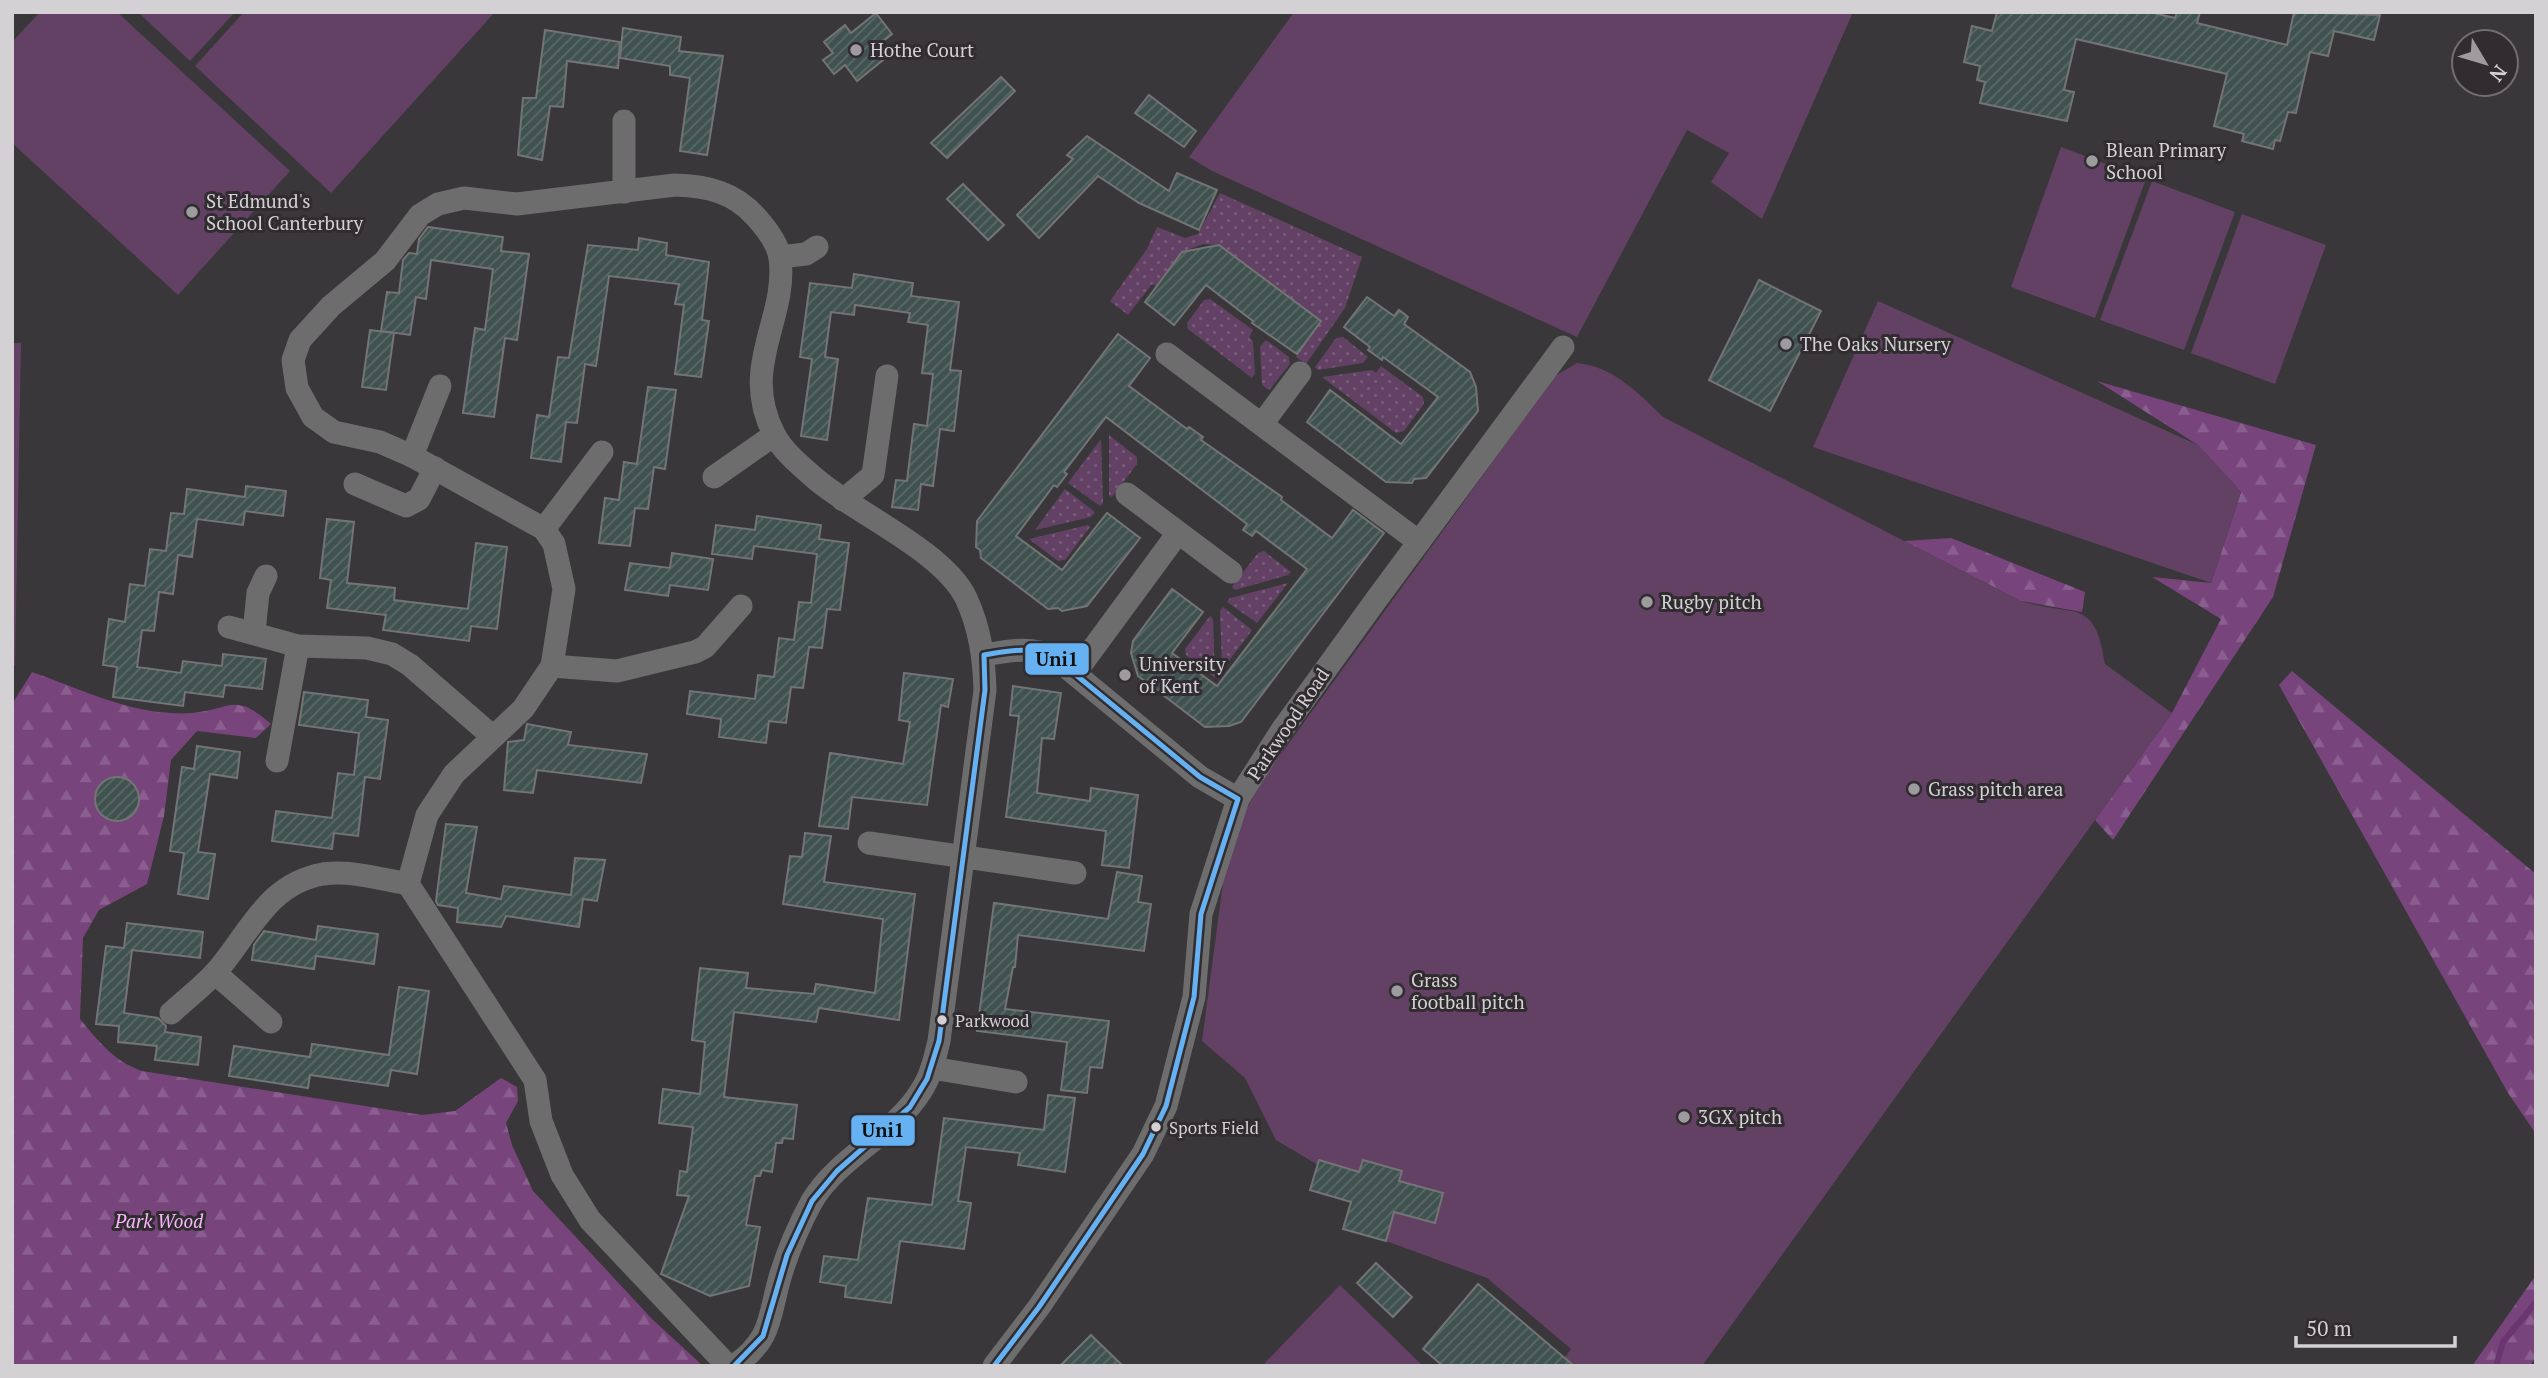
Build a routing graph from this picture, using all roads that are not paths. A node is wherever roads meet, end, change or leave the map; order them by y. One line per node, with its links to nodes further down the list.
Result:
1 (624, 121): 2 (street)
2 (624, 192): 4 (street); 13 (street)
3 (817, 247): 4 (street)
4 (780, 257): 11 (street)
5 (1563, 347): 21 (street, Parkwood Road)
6 (1167, 354): 10 (street)
7 (1300, 373): 10 (street)
8 (887, 376): 18 (street)
9 (440, 386): 13 (street)
10 (1262, 424): 21 (street)
11 (774, 435): 15 (street); 18 (street)
12 (602, 452): 19 (street)
13 (411, 456): 14 (street)
14 (435, 468): 16 (street); 19 (street)
15 (714, 477)
16 (355, 484)
17 (1127, 494): 20 (street)
18 (843, 500): 28 (street)
19 (544, 529): 29 (street)
20 (1178, 533): 22 (street); 30 (street)
21 (1419, 542): 33 (street, Parkwood Road)
22 (1231, 572)
23 (266, 576): 26 (street)
24 (741, 606): 29 (street)
25 (229, 627): 26 (street)
26 (254, 632): 27 (street)
27 (298, 646): 31 (street); 32 (street)
28 (984, 655): 30 (street); 35 (street)
29 (552, 666): 31 (street)
30 (1075, 673): 33 (street)
31 (492, 736): 37 (street)
32 (277, 761)
33 (1238, 799): 45 (street, Parkwood Road)
34 (869, 843): 35 (street)
35 (962, 856): 36 (street); 41 (street)
36 (1075, 873)
37 (408, 884): 38 (street); 43 (street)
38 (215, 973): 39 (street); 40 (street)
39 (171, 1013)
40 (271, 1022)
41 (932, 1068): 42 (street); 44 (street)
42 (1017, 1082)
43 (728, 1366)
44 (734, 1366)
45 (994, 1366)

